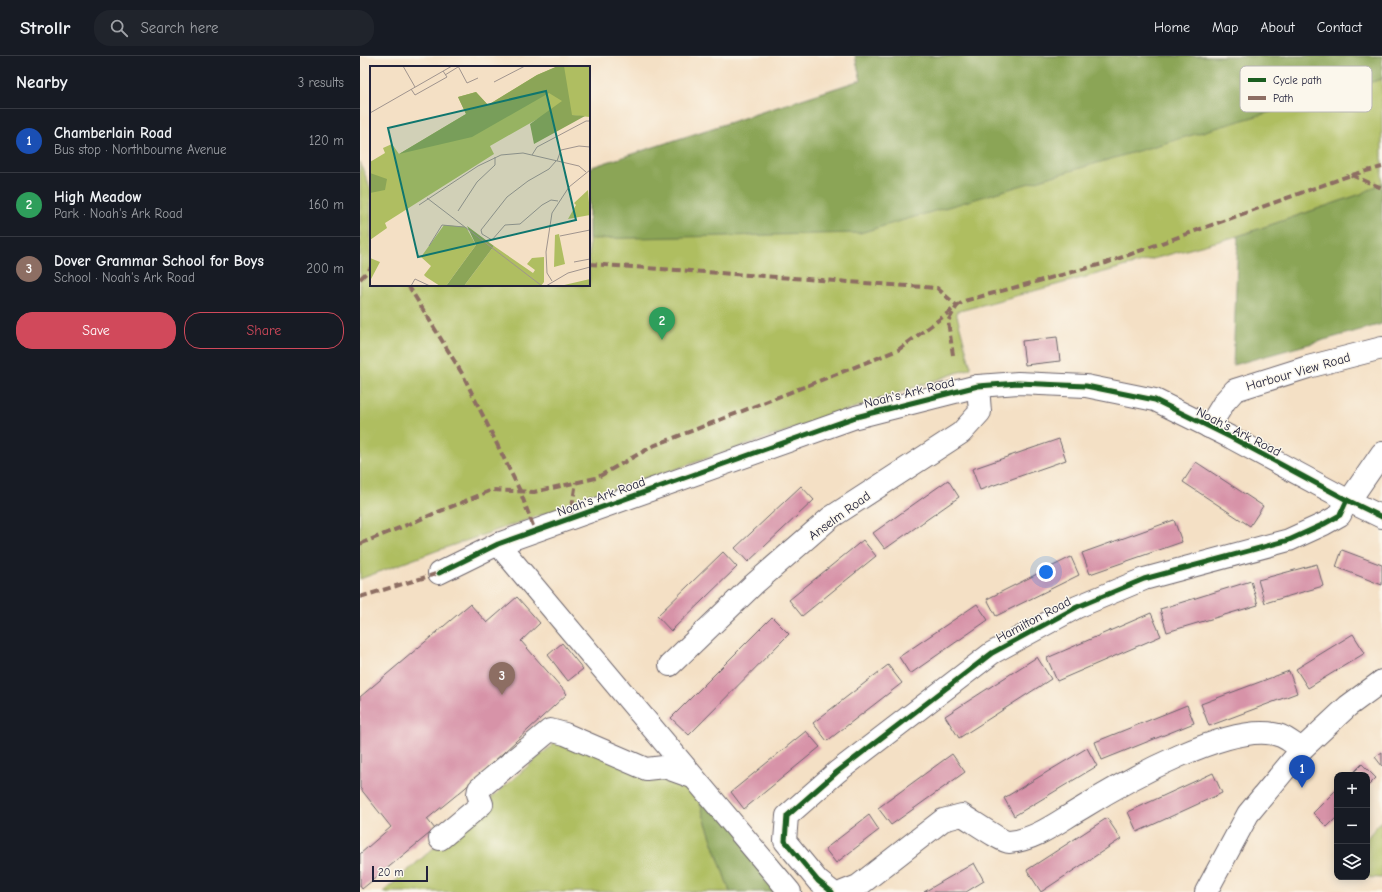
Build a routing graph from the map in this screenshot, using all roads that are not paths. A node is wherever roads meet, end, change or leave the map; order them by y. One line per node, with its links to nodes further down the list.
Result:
1 (1382, 348): 3 (street, Harbour View Road)
2 (978, 386): 3 (street, Noah's Ark Road); 7 (street, Noah's Ark Road); 9 (street, Anselm Road)
3 (1209, 427): 5 (street, Noah's Ark Road)
4 (1382, 453): 5 (street, Hamilton Road)
5 (1348, 501): 6 (street, Noah's Ark Road); 15 (street, Hamilton Road)
6 (1382, 517)
7 (498, 544): 8 (street, Noah's Ark Road); 12 (street)
8 (439, 573)
9 (670, 665)
10 (1382, 681): 11 (street)
11 (1302, 749): 16 (street); 17 (street)
12 (694, 778): 13 (street); 14 (street)
13 (440, 839)
14 (790, 892)
15 (832, 892)
16 (843, 892)
17 (1206, 892)

